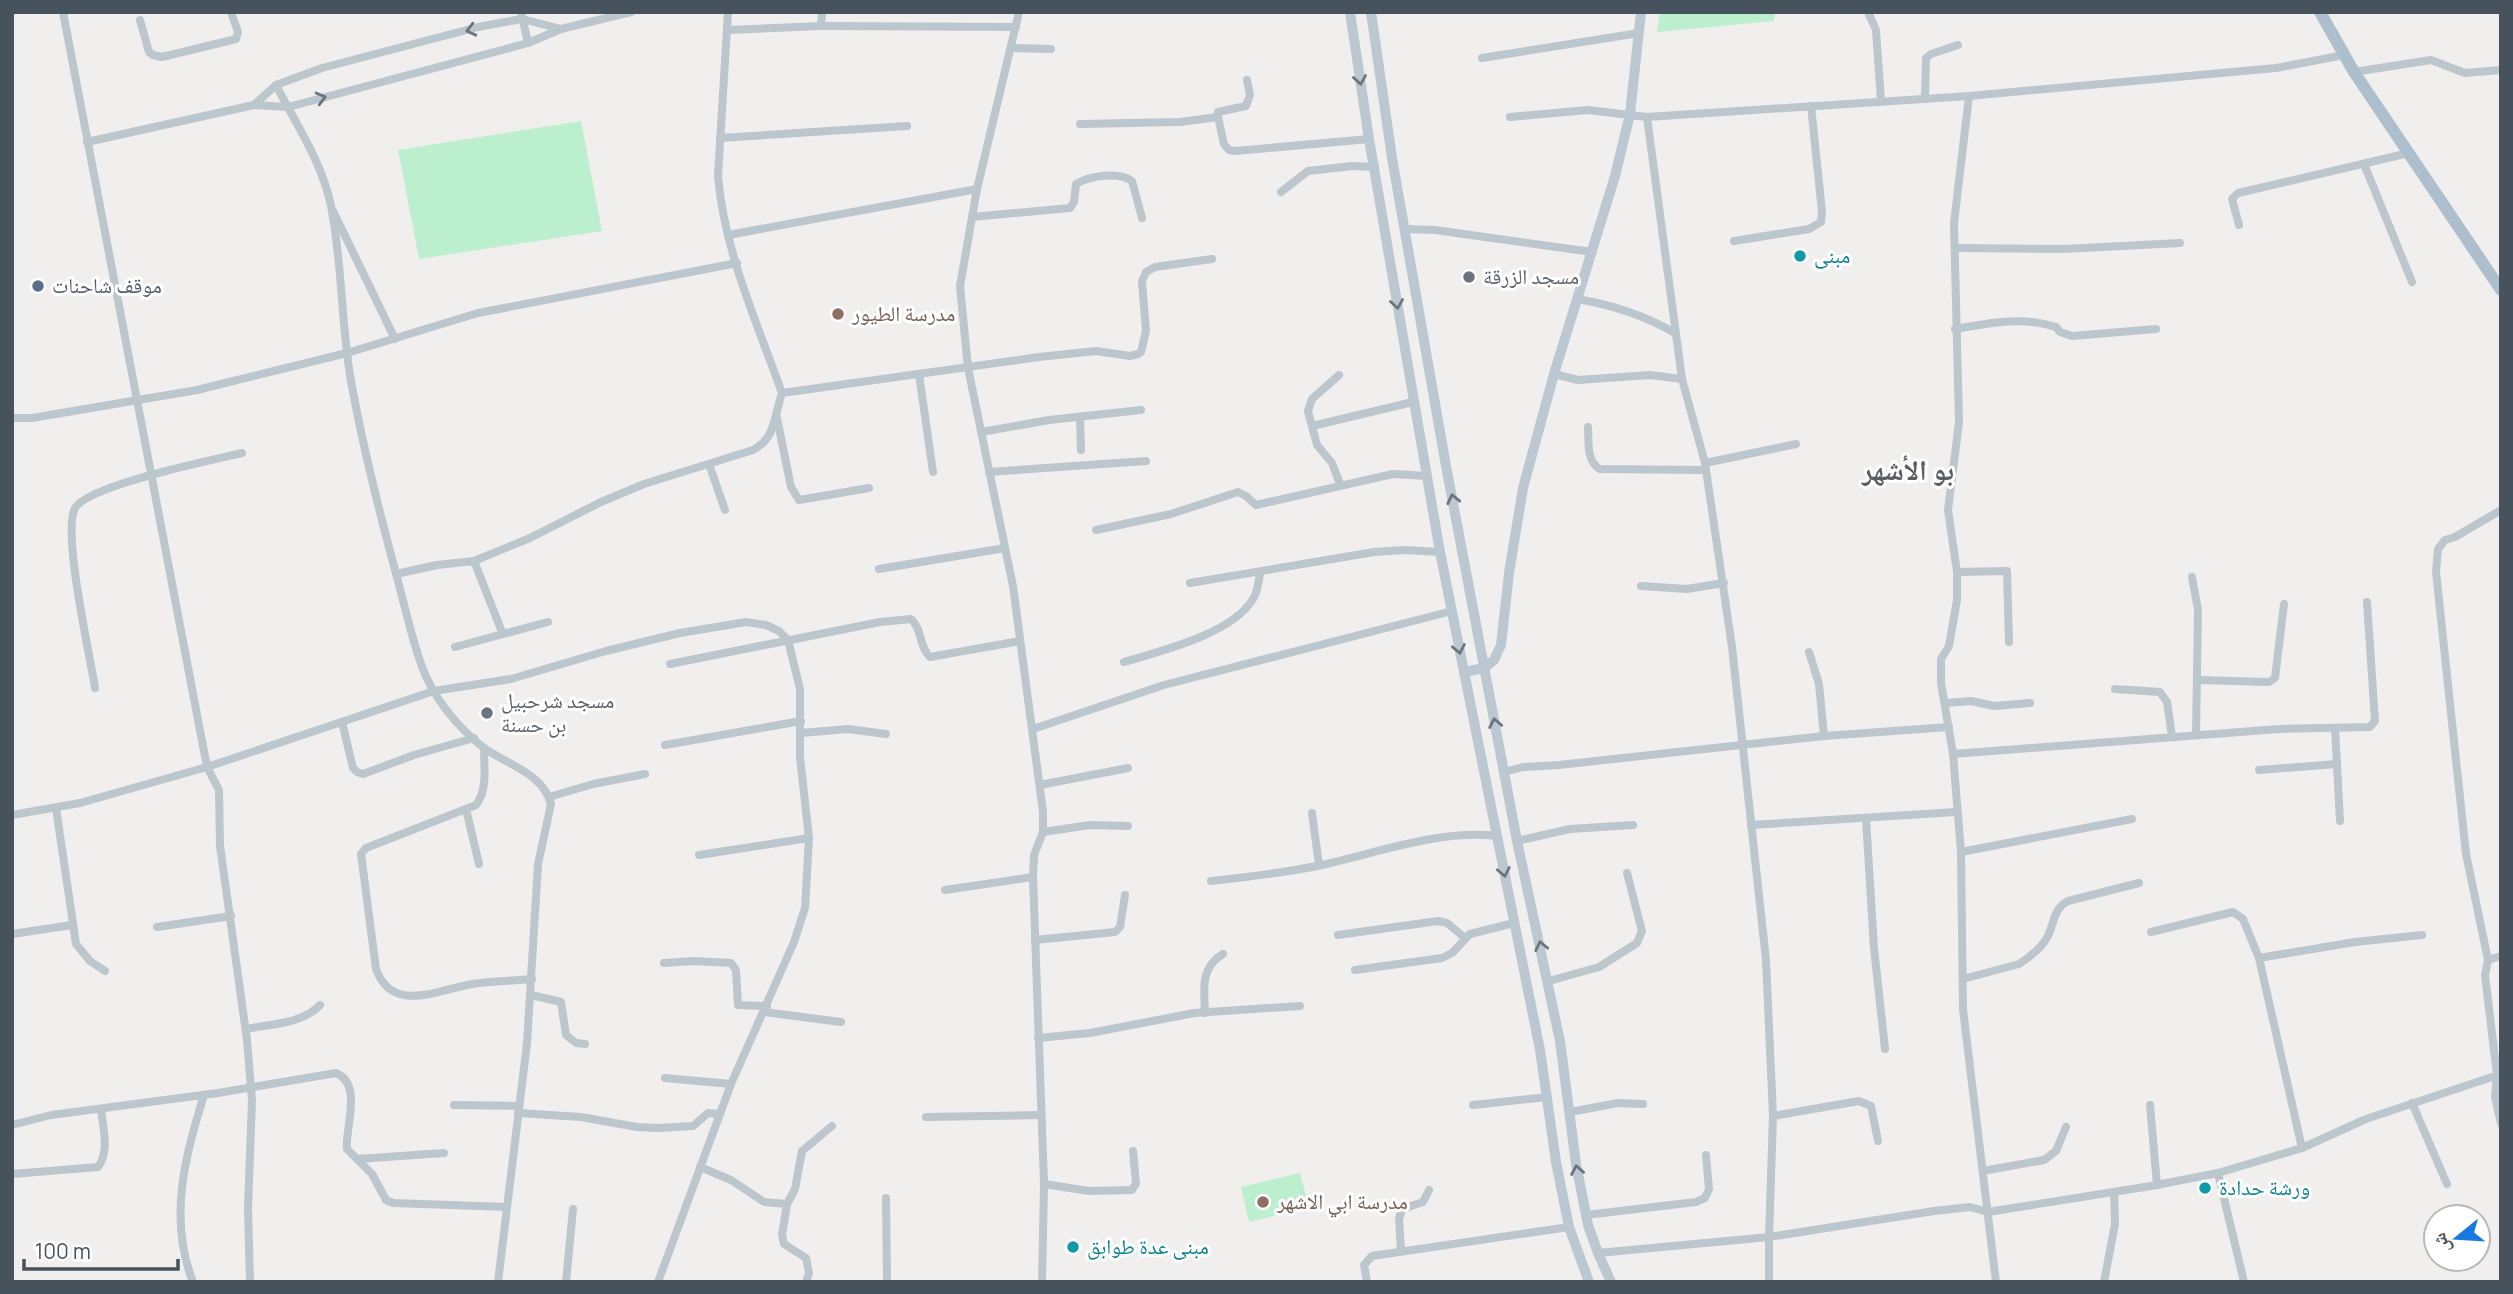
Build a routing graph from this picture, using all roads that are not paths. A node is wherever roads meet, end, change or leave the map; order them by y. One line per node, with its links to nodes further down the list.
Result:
1 (63, 12): 43 (street)
2 (231, 12): 13 (street)
3 (631, 12): 16 (street)
4 (729, 12): 17 (street)
5 (822, 12): 14 (street)
6 (1019, 12): 15 (street)
7 (1350, 12): 42 (main road, one-way to 42)
8 (1371, 12): 53 (main road)
9 (1641, 12): 18 (main road)
10 (1868, 12): 31 (street)
11 (2320, 12): 23 (main road)
12 (521, 16): 16 (street); 19 (street); 28 (street, one-way to 28)
13 (140, 20)
14 (821, 26): 15 (street); 17 (street)
15 (1016, 27): 21 (street)
16 (561, 29): 19 (street)
17 (727, 30): 41 (street)
18 (1639, 33): 24 (street); 35 (main road)
19 (528, 43): 34 (street, one-way to 19)
20 (1958, 46): 30 (street)
21 (1011, 48): 22 (street); 47 (street)
22 (1051, 49)
23 (2344, 55): 26 (main road); 29 (street)
24 (1482, 58)
25 (2501, 69): 26 (street)
26 (2354, 72): 44 (main road)
27 (1247, 80): 36 (street)
28 (276, 85): 32 (street); 34 (street)
29 (1969, 96): 30 (street); 57 (street)
30 (1925, 99): 31 (street)
31 (1881, 101): 33 (street)
32 (254, 105): 34 (street); 43 (street)
33 (1811, 106): 38 (street); 55 (street)
34 (288, 107): 49 (street)
35 (1630, 114): 37 (street); 38 (street); 58 (main road)
36 (1218, 117): 39 (street); 42 (street)
37 (1510, 117)
38 (1647, 117): 66 (street)
39 (1080, 124)
40 (907, 126): 41 (street)
41 (720, 138): 54 (street)
42 (1369, 139): 46 (main road)
43 (88, 142): 75 (street)
44 (2409, 153): 45 (street); 62 (main road)
45 (2364, 164): 52 (street); 61 (street)
46 (1375, 167): 48 (street); 76 (main road, one-way to 76)
47 (977, 189): 50 (street); 54 (street)
48 (1281, 192)
49 (331, 205): 67 (street); 68 (street)
50 (972, 217): 51 (street); 69 (street)
51 (1142, 218)
52 (2239, 225)
53 (1405, 229): 58 (street); 122 (main road, one-way to 53)
54 (728, 235): 60 (street)
55 (1734, 240)
56 (2180, 243): 57 (street)
57 (1956, 248): 64 (street)
58 (1592, 252): 63 (main road)
59 (1212, 259): 69 (street)
60 (737, 263): 67 (street); 74 (street)
61 (2412, 282)
62 (2501, 290)
63 (1577, 299): 66 (street); 71 (main road)
64 (1955, 329): 65 (street); 104 (street)
65 (2156, 329)
66 (1675, 333): 73 (street)
67 (395, 339): 68 (street)
68 (347, 353): 75 (street); 105 (street)
69 (968, 368): 70 (street); 83 (street)
70 (919, 374): 74 (street); 90 (street)
71 (1554, 374): 73 (street); 122 (main road)
72 (1339, 375): 81 (street)
73 (1682, 379): 89 (street)
74 (782, 393): 78 (street)
75 (137, 402): 80 (street); 92 (street)
76 (1413, 402): 81 (street); 93 (main road)
77 (1141, 410): 79 (street)
78 (775, 412): 88 (street); 95 (street)
79 (1080, 417): 83 (street); 85 (street)
80 (12, 418)
81 (1312, 426): 94 (street)
82 (1588, 427): 89 (street)
83 (981, 432): 91 (street)
84 (1796, 444): 89 (street)
85 (1081, 450)
86 (242, 453): 92 (street)
87 (1146, 461): 91 (street)
88 (709, 464): 96 (street); 101 (street)
89 (1705, 466): 108 (street)
90 (933, 472)
91 (989, 472): 99 (street)
92 (151, 474): 125 (street); 146 (street)
93 (1427, 476): 94 (street); 100 (main road)
94 (1340, 484): 98 (street)
95 (869, 488)
96 (725, 510)
97 (2501, 510): 191 (street)
98 (1096, 530)
99 (1005, 548): 102 (street); 116 (street)
100 (1440, 552): 103 (street); 112 (main road)
101 (474, 561): 105 (street); 114 (street)
102 (878, 569)
103 (1260, 572): 107 (street); 120 (street)
104 (1957, 572): 117 (street); 128 (street)
105 (396, 574): 127 (street)
106 (2192, 577): 124 (street)
107 (1190, 583)
108 (1724, 583): 109 (street); 142 (street)
109 (1641, 586)
110 (2367, 602): 133 (street)
111 (2284, 604): 124 (street)
112 (1452, 611): 123 (main road, one-way to 123); 134 (street)
113 (548, 622): 114 (street)
114 (502, 632): 118 (street)
115 (788, 640): 116 (street); 121 (street); 127 (street); 130 (street)
116 (1020, 641): 134 (street)
117 (2009, 642)
118 (455, 647)
119 (1809, 652): 138 (street)
120 (1124, 662)
121 (670, 664)
122 (1485, 668): 123 (main road); 149 (main road, one-way to 122)
123 (1464, 672): 165 (main road)
124 (2198, 680): 137 (street)
125 (95, 688)
126 (2115, 689): 139 (street)
127 (434, 691): 131 (street); 140 (street)
128 (1946, 703): 129 (street); 132 (street)
129 (2030, 703)
130 (802, 721): 135 (street); 141 (street)
131 (342, 722): 140 (street); 146 (street)
132 (1949, 727): 138 (street); 144 (street)
133 (2335, 728): 137 (street); 145 (street)
134 (1033, 729): 151 (street)
135 (801, 733): 136 (street); 166 (street)
136 (886, 734)
137 (2196, 735): 139 (street)
138 (1824, 736): 142 (street)
139 (2172, 736): 144 (street)
140 (474, 738): 143 (street)
141 (665, 745)
142 (1742, 745): 149 (street); 162 (street)
143 (484, 748): 152 (street); 154 (street)
144 (1953, 754): 155 (street)
145 (2337, 764): 148 (street); 160 (street)
146 (207, 768): 153 (street); 178 (street)
147 (1128, 768): 151 (street)
148 (2259, 770)
149 (1504, 772): 167 (main road)
150 (645, 774): 152 (street)
151 (1040, 785): 164 (street)
152 (549, 797): 195 (street)
153 (56, 808): 157 (street); 180 (street)
154 (466, 809): 170 (street); 195 (street)
155 (1956, 812): 158 (street); 168 (street)
156 (1312, 813): 171 (street)
157 (12, 816)
158 (1866, 818): 162 (street); 207 (street)
159 (2132, 819): 168 (street)
160 (2340, 821)
161 (1633, 825): 167 (street)
162 (1751, 825): 224 (street)
163 (1128, 826): 164 (street)
164 (1043, 832): 173 (street)
165 (1497, 836): 171 (street); 179 (main road, one-way to 179)
166 (809, 838): 169 (street); 201 (street)
167 (1517, 841): 197 (main road, one-way to 167)
168 (1961, 852): 196 (street)
169 (699, 855)
170 (479, 864)
171 (1319, 865): 174 (street)
172 (1627, 873): 197 (street)
173 (1033, 877): 176 (street); 187 (street)
174 (1211, 881)
175 (2139, 883): 196 (street)
176 (945, 890)
177 (1125, 895): 187 (street)
178 (231, 916): 181 (street); 204 (street)
179 (1514, 923): 186 (street); 213 (main road)
180 (72, 925): 183 (street); 194 (street)
181 (157, 927)
182 (2151, 932): 190 (street)
183 (12, 934)
184 (1338, 935): 186 (street)
185 (2422, 935): 190 (street)
186 (1465, 938): 193 (street)
187 (1035, 940): 205 (street)
188 (1223, 954): 202 (street)
189 (2501, 956): 191 (street)
190 (2259, 958): 231 (street)
191 (2488, 960): 208 (street)
192 (664, 963): 201 (street)
193 (1355, 970)
194 (105, 971)
195 (532, 979): 198 (street)
196 (1963, 979): 237 (street)
197 (1549, 981): 221 (main road)
198 (531, 995): 206 (street); 220 (street)
199 (320, 1005): 204 (street)
200 (1300, 1006): 202 (street)
201 (765, 1009): 203 (street); 210 (street)
202 (1205, 1013): 205 (street)
203 (841, 1021)
204 (246, 1029): 211 (street)
205 (1038, 1038): 223 (street)
206 (585, 1044)
207 (1885, 1049)
208 (2499, 1075): 214 (street); 226 (street)
209 (665, 1078): 210 (street)
210 (731, 1084): 222 (street)
211 (251, 1087): 212 (street); 235 (street); 257 (street)
212 (204, 1095): 219 (street); 256 (street)
213 (1548, 1097): 217 (street); 251 (main road)
214 (2412, 1103): 231 (street); 241 (street)
215 (1643, 1104): 221 (street)
216 (454, 1105): 220 (street)
217 (1473, 1105)
218 (2150, 1105): 242 (street)
219 (101, 1109): 227 (street); 239 (street)
220 (518, 1110): 222 (street); 247 (street)
221 (1570, 1112): 250 (main road, one-way to 221)
222 (719, 1114): 236 (street)
223 (1041, 1115): 225 (street); 240 (street)
224 (1773, 1116): 230 (street); 252 (street)
225 (926, 1117)
226 (2501, 1124)
227 (12, 1125)
228 (832, 1126): 246 (street)
229 (2066, 1127): 237 (street)
230 (1878, 1141)
231 (2302, 1148): 238 (street)
232 (1133, 1151): 240 (street)
233 (444, 1153): 235 (street)
234 (1706, 1155): 250 (street)
235 (357, 1159): 247 (street)
236 (700, 1167): 246 (street); 260 (street)
237 (1983, 1171): 249 (street)
238 (2218, 1173): 242 (street); 269 (street)
239 (12, 1174)
240 (1044, 1184): 263 (street)
241 (2446, 1184)
242 (2157, 1185): 244 (street)
243 (1429, 1189): 253 (street)
244 (2114, 1192): 249 (street); 268 (street)
245 (886, 1198): 262 (street)
246 (787, 1204): 261 (street)
247 (507, 1207): 258 (street)
248 (573, 1209): 259 (street)
249 (1987, 1212): 252 (street); 267 (street)
250 (1586, 1215): 254 (main road)
251 (1569, 1227): 253 (street); 265 (main road)
252 (1769, 1237): 254 (street); 266 (street)
253 (1401, 1250): 264 (street)
254 (1598, 1253): 255 (main road)
255 (1608, 1281)
256 (193, 1282)
257 (250, 1282)
258 (498, 1282)
259 (566, 1282)
260 (658, 1282)
261 (806, 1282)
262 (887, 1282)
263 (1042, 1282)
264 (1367, 1282)
265 (1589, 1282)
266 (1769, 1282)
267 (1997, 1282)
268 (2104, 1282)
269 (2244, 1282)

